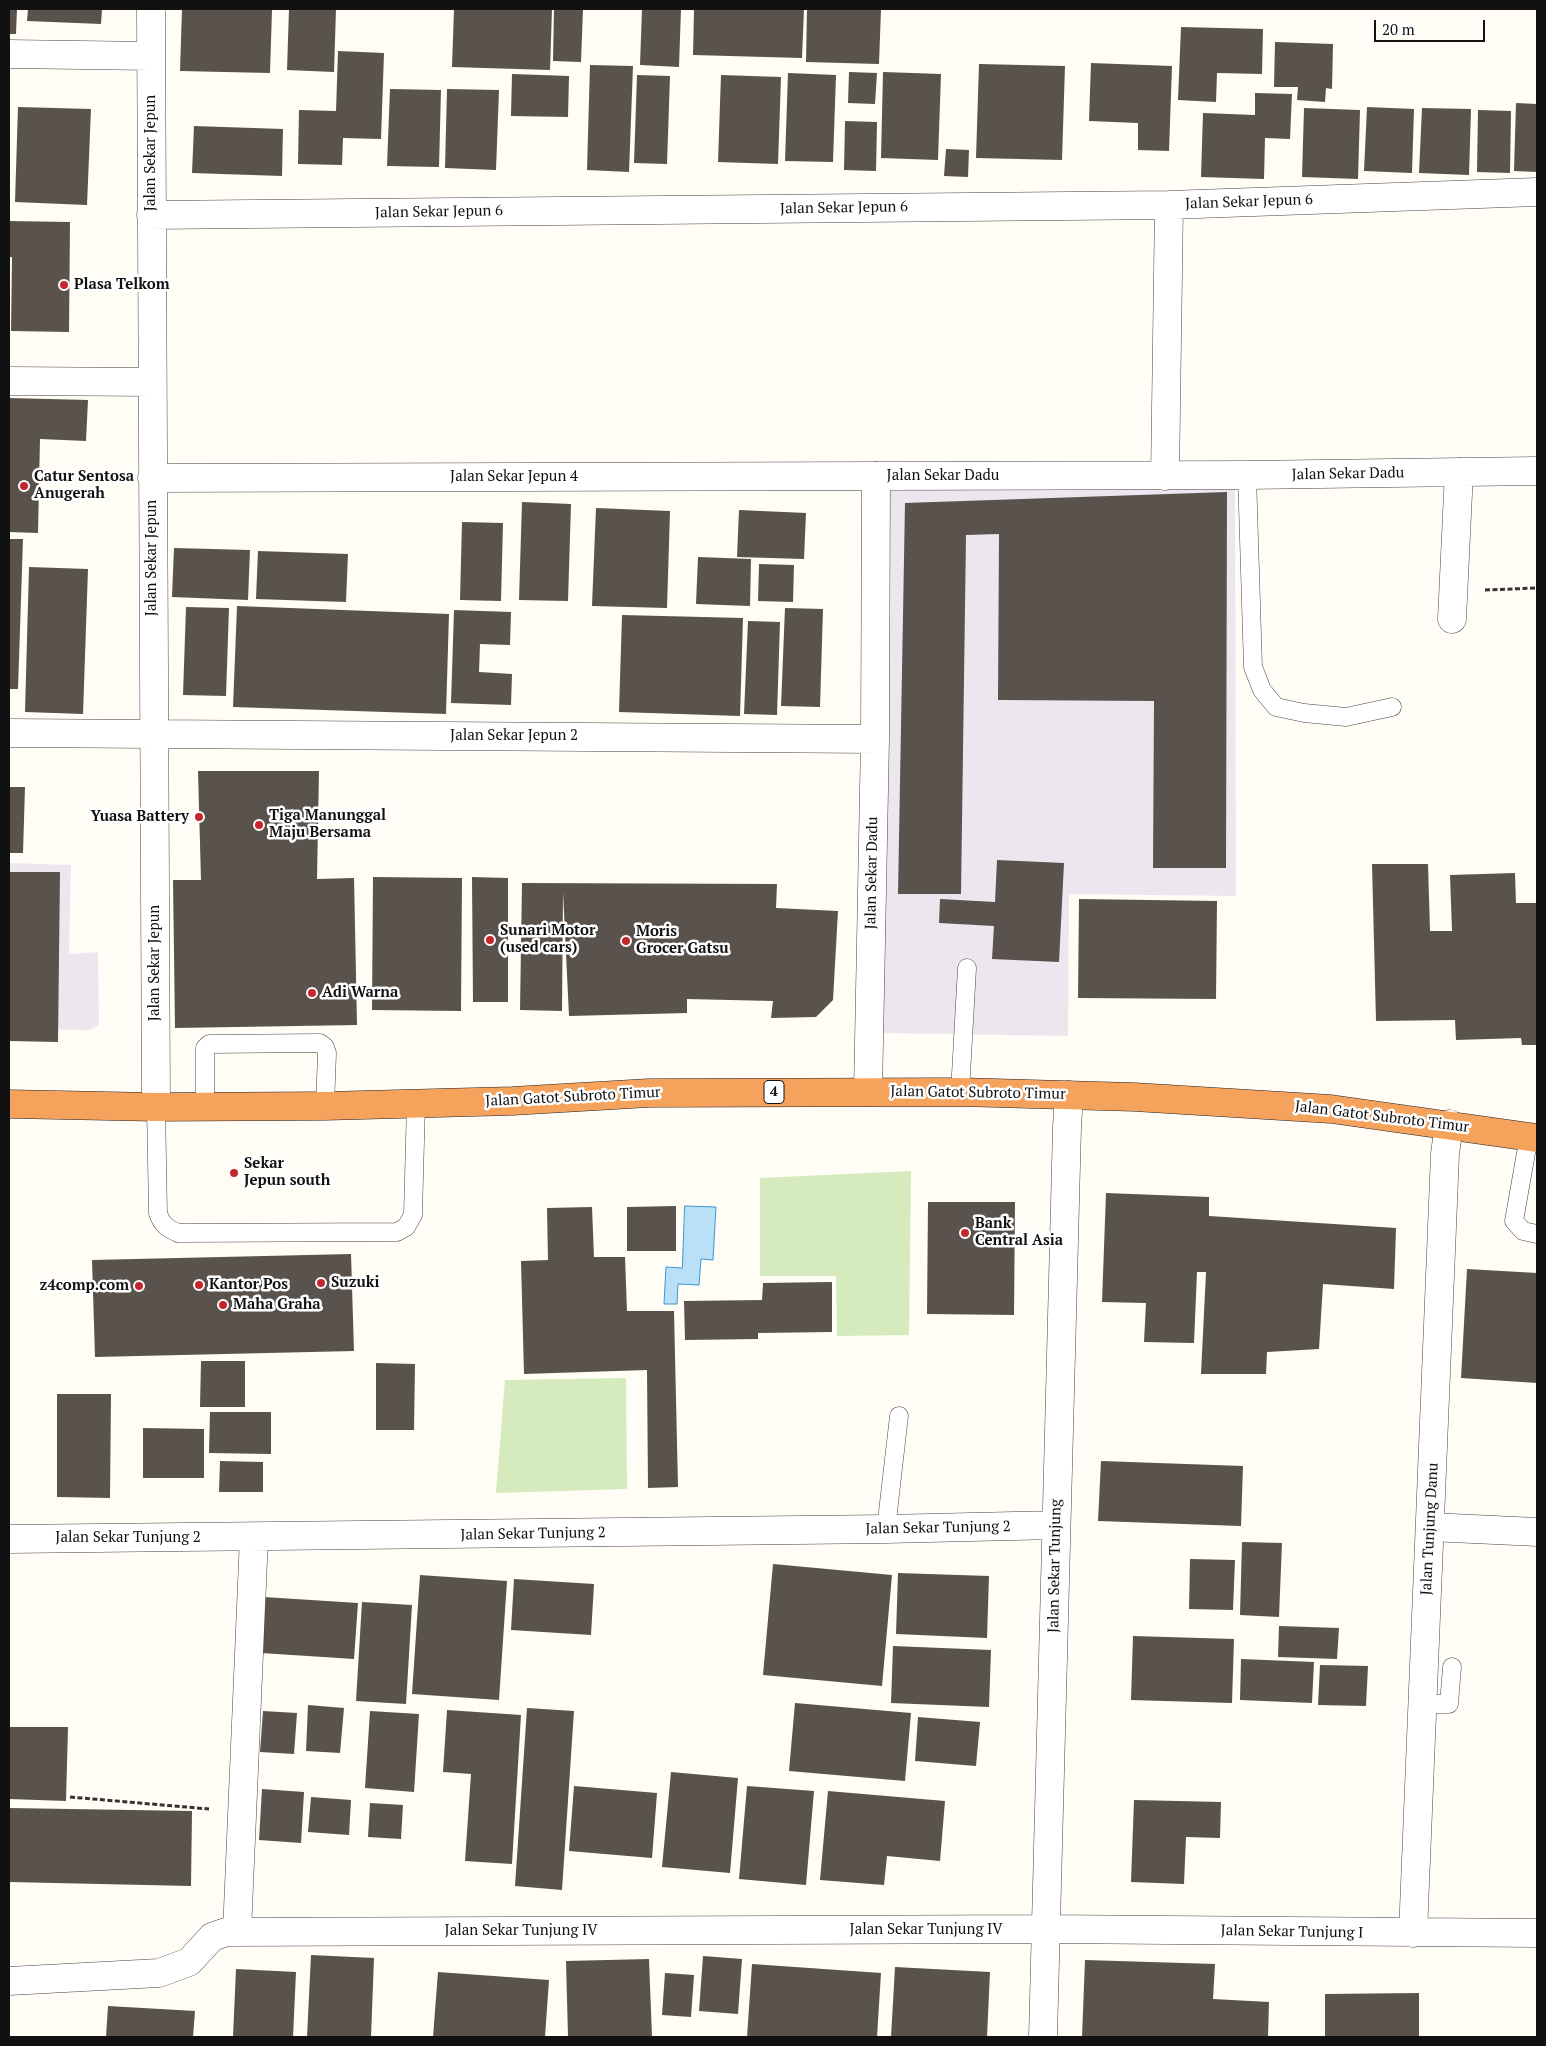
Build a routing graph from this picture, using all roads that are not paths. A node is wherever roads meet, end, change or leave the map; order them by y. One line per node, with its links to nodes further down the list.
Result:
1 (150, 9): 3 (street, Jalan Sekar Jepun)
2 (9, 54): 3 (street)
3 (151, 56): 6 (street, Jalan Sekar Jepun)
4 (1537, 192): 5 (street, Jalan Sekar Jepun 6)
5 (1169, 205): 6 (street, Jalan Sekar Jepun 6); 13 (street)
6 (151, 215): 8 (street, Jalan Sekar Jepun)
7 (9, 381): 8 (street)
8 (152, 382): 14 (street, Jalan Sekar Jepun)
9 (1459, 472): 10 (street, Jalan Sekar Dadu); 11 (street, Jalan Sekar Dadu); 15 (street)
10 (1537, 472)
11 (1247, 475): 13 (street, Jalan Sekar Dadu); 16 (lane)
12 (876, 476): 13 (street, Jalan Sekar Dadu); 14 (street, Jalan Sekar Jepun 4); 19 (street, Jalan Sekar Dadu)
13 (1165, 476)
14 (152, 478): 18 (street, Jalan Sekar Jepun)
15 (1452, 619)
16 (1392, 707)
17 (9, 733): 18 (street, Jalan Sekar Jepun 2)
18 (153, 734): 19 (street, Jalan Sekar Jepun 2); 28 (street, Jalan Sekar Jepun)
19 (875, 739): 21 (street, Jalan Sekar Dadu)
20 (967, 968): 22 (lane)
21 (868, 1092): 22 (highway, Jalan Gatot Subroto Timur / 4); 24 (highway, Jalan Gatot Subroto Timur / 4)
22 (960, 1092): 23 (highway, Jalan Gatot Subroto Timur / 4)
23 (1069, 1095): 29 (highway, Jalan Gatot Subroto Timur / 4); 33 (street, Jalan Sekar Tunjung)
24 (416, 1103): 26 (highway, Jalan Gatot Subroto Timur / 4); 28 (lane)
25 (9, 1104): 28 (highway, Jalan Gatot Subroto Timur / 4)
26 (324, 1106): 27 (highway, Jalan Gatot Subroto Timur / 4); 27 (lane)
27 (204, 1107): 28 (highway, Jalan Gatot Subroto Timur / 4)
28 (156, 1108)
29 (1449, 1124): 30 (highway, Jalan Gatot Subroto Timur / 4); 34 (street, Jalan Tunjung Danu)
30 (1533, 1137): 31 (lane)
31 (1537, 1234)
32 (899, 1416): 35 (lane)
33 (1056, 1525): 35 (street, Jalan Sekar Tunjung 2); 41 (street, Jalan Sekar Tunjung)
34 (1430, 1527): 36 (street); 40 (street, Jalan Tunjung Danu)
35 (886, 1529): 37 (street, Jalan Sekar Tunjung 2)
36 (1537, 1532)
37 (254, 1537): 38 (street, Jalan Sekar Tunjung 2); 42 (street)
38 (9, 1539)
39 (1452, 1667): 40 (lane)
40 (1422, 1704): 44 (street, Jalan Tunjung Danu)
41 (1046, 1929): 42 (street, Jalan Sekar Tunjung IV); 44 (street, Jalan Sekar Tunjung I); 46 (street, Jalan Sekar Tunjung)
42 (237, 1932): 45 (street, Jalan Sekar Tunjung IV)
43 (1537, 1933): 44 (street, Jalan Sekar Tunjung I)
44 (1413, 1934)
45 (9, 1980)
46 (1043, 2037)

